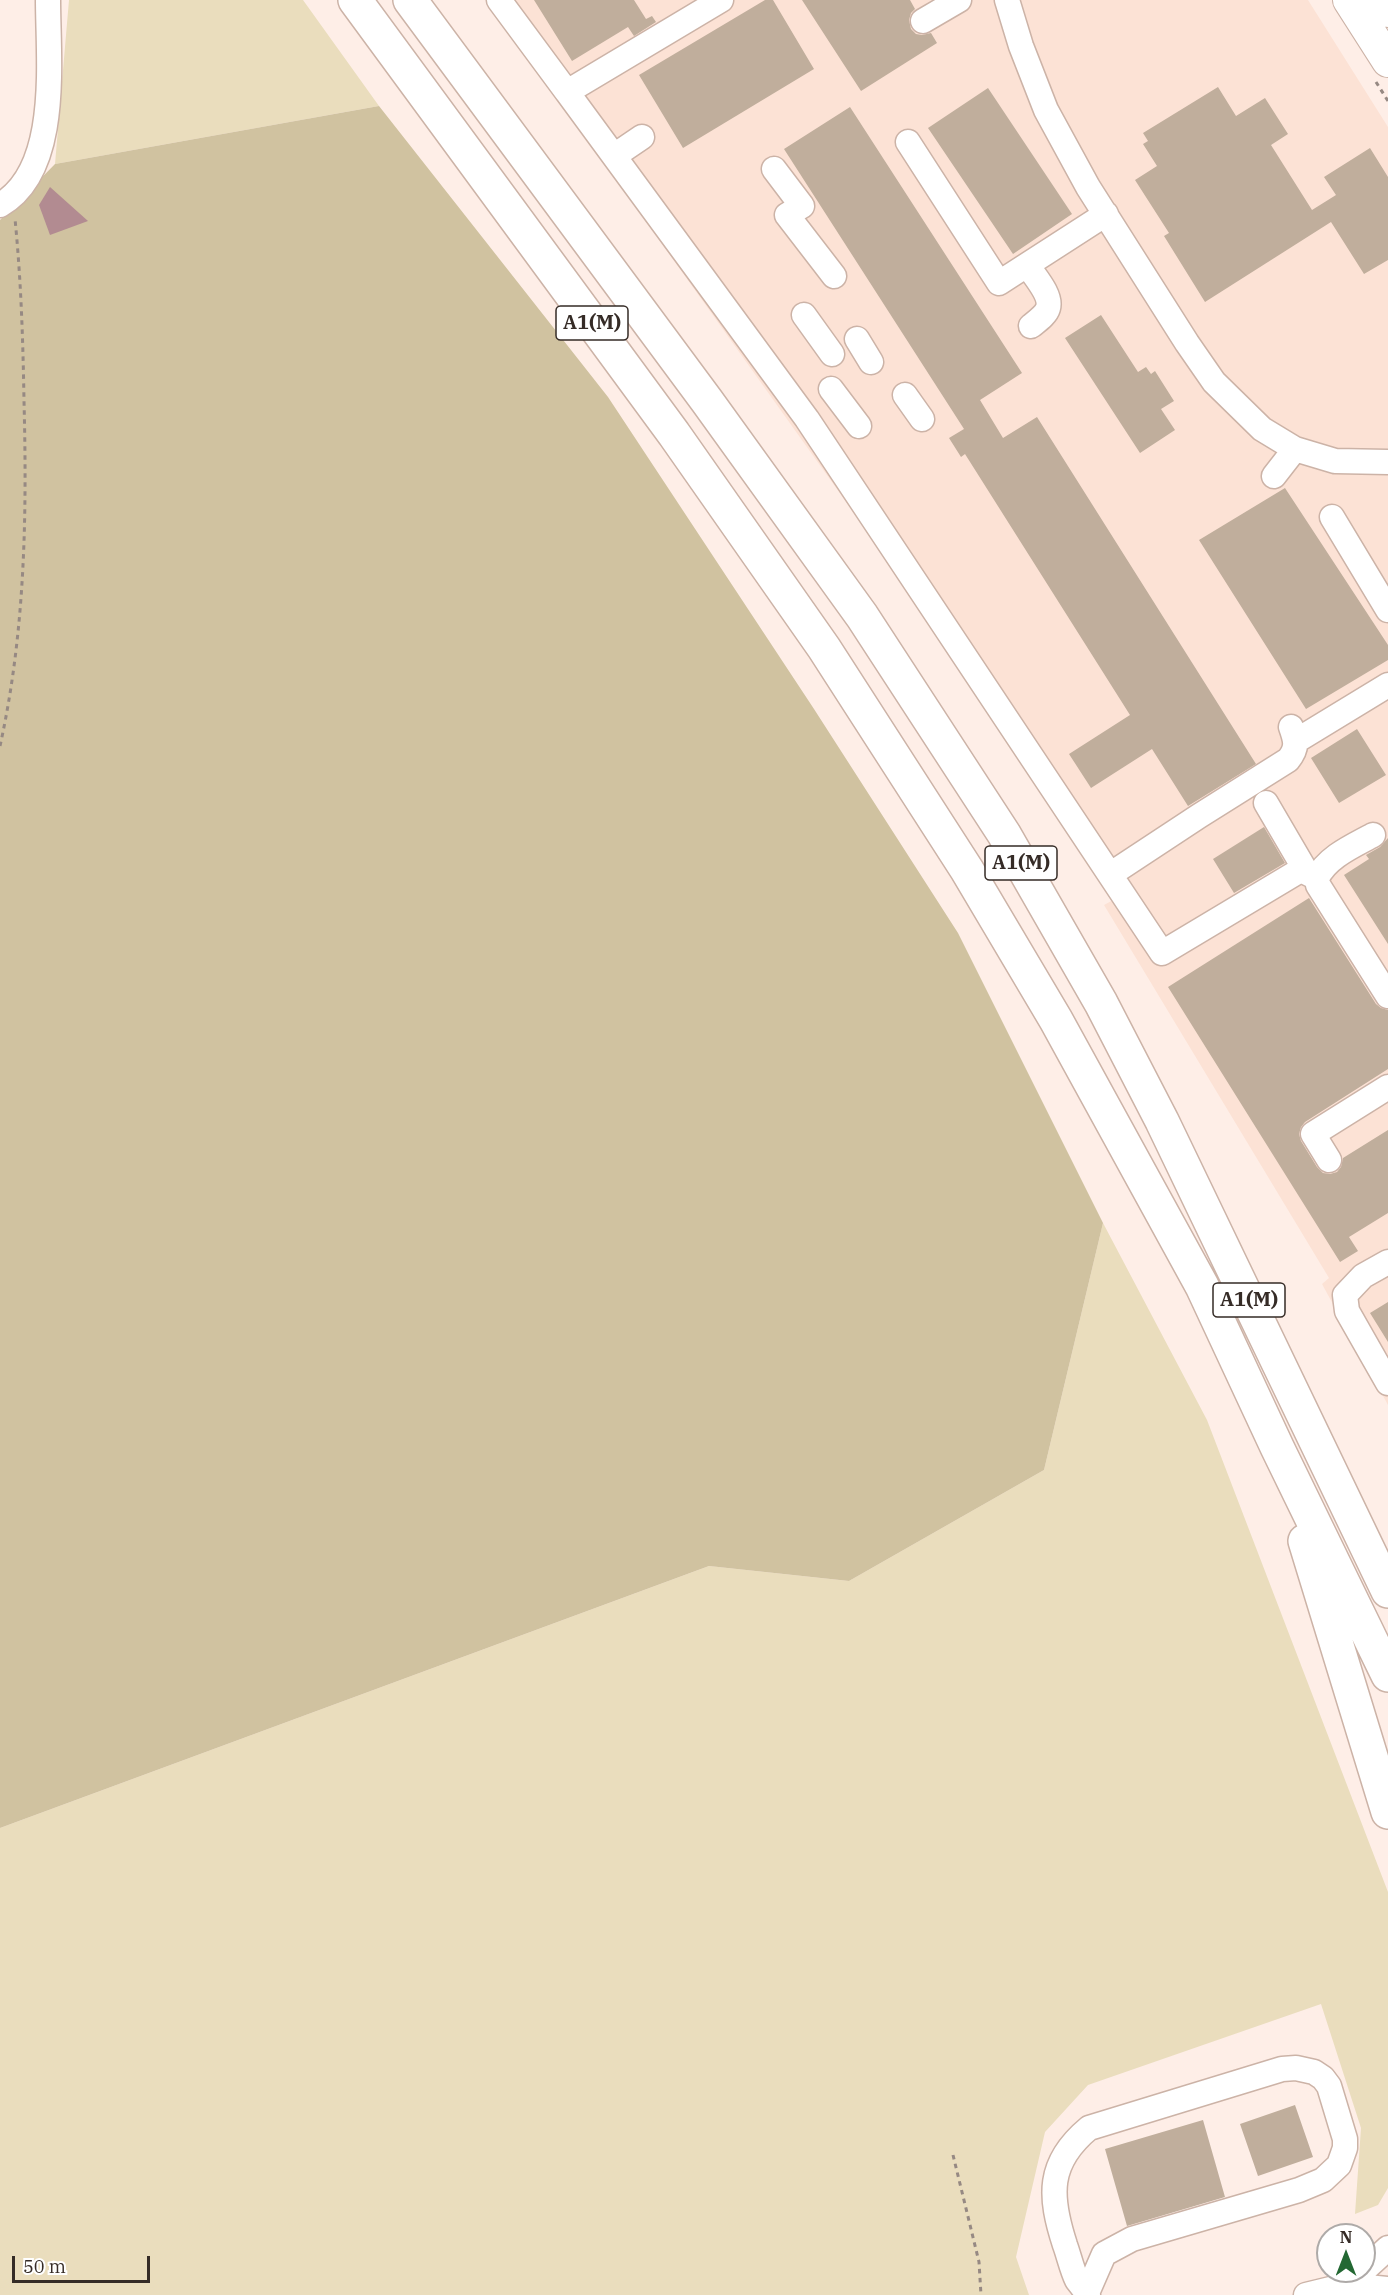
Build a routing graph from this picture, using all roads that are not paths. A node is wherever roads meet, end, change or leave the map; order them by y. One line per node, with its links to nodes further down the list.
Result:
1 (48, 0): 18 (street)
2 (355, 0): 46 (highway, A1(M))
3 (410, 0): 47 (highway, A1(M))
4 (499, 0): 13 (street)
5 (721, 0): 13 (street)
6 (959, 0): 11 (street)
7 (1349, 0): 12 (main road)
8 (1381, 0): 10 (main road)
9 (1010, 1): 19 (street)
10 (1388, 11)
11 (923, 21)
12 (1388, 61)
13 (567, 92): 16 (street)
14 (642, 137): 16 (street)
15 (908, 142): 20 (street)
16 (614, 156): 28 (street)
17 (774, 169): 21 (street)
18 (7, 200)
19 (1106, 214): 20 (street); 31 (street)
20 (1028, 266): 23 (street)
21 (834, 276)
22 (804, 315): 25 (street)
23 (1031, 326)
24 (856, 339): 26 (street)
25 (832, 354)
26 (871, 362)
27 (904, 395): 29 (street)
28 (807, 419): 30 (street); 40 (street)
29 (922, 419)
30 (859, 426)
31 (1295, 449): 32 (street); 33 (street)
32 (1388, 462)
33 (1274, 476)
34 (1332, 517): 35 (street)
35 (1388, 610)
36 (1388, 685): 40 (street)
37 (1266, 804): 39 (street)
38 (1373, 835): 39 (street)
39 (1310, 873): 40 (street); 41 (street)
40 (1111, 874)
41 (1388, 996)
42 (1388, 1087): 43 (street)
43 (1329, 1160)
44 (1388, 1262): 45 (street)
45 (1388, 1383)
46 (1277, 1447): 50 (highway, A1(M)); 51 (highway, A1(M))
47 (1335, 1478): 48 (highway, A1(M)); 49 (highway, A1(M))
48 (1388, 1549)
49 (1388, 1591)
50 (1388, 1675)
51 (1388, 1812)
52 (1388, 2248): 53 (street)
53 (1376, 2259)
54 (1337, 2283): 56 (street)
55 (1088, 2294): 55 (street)
56 (1306, 2295)

